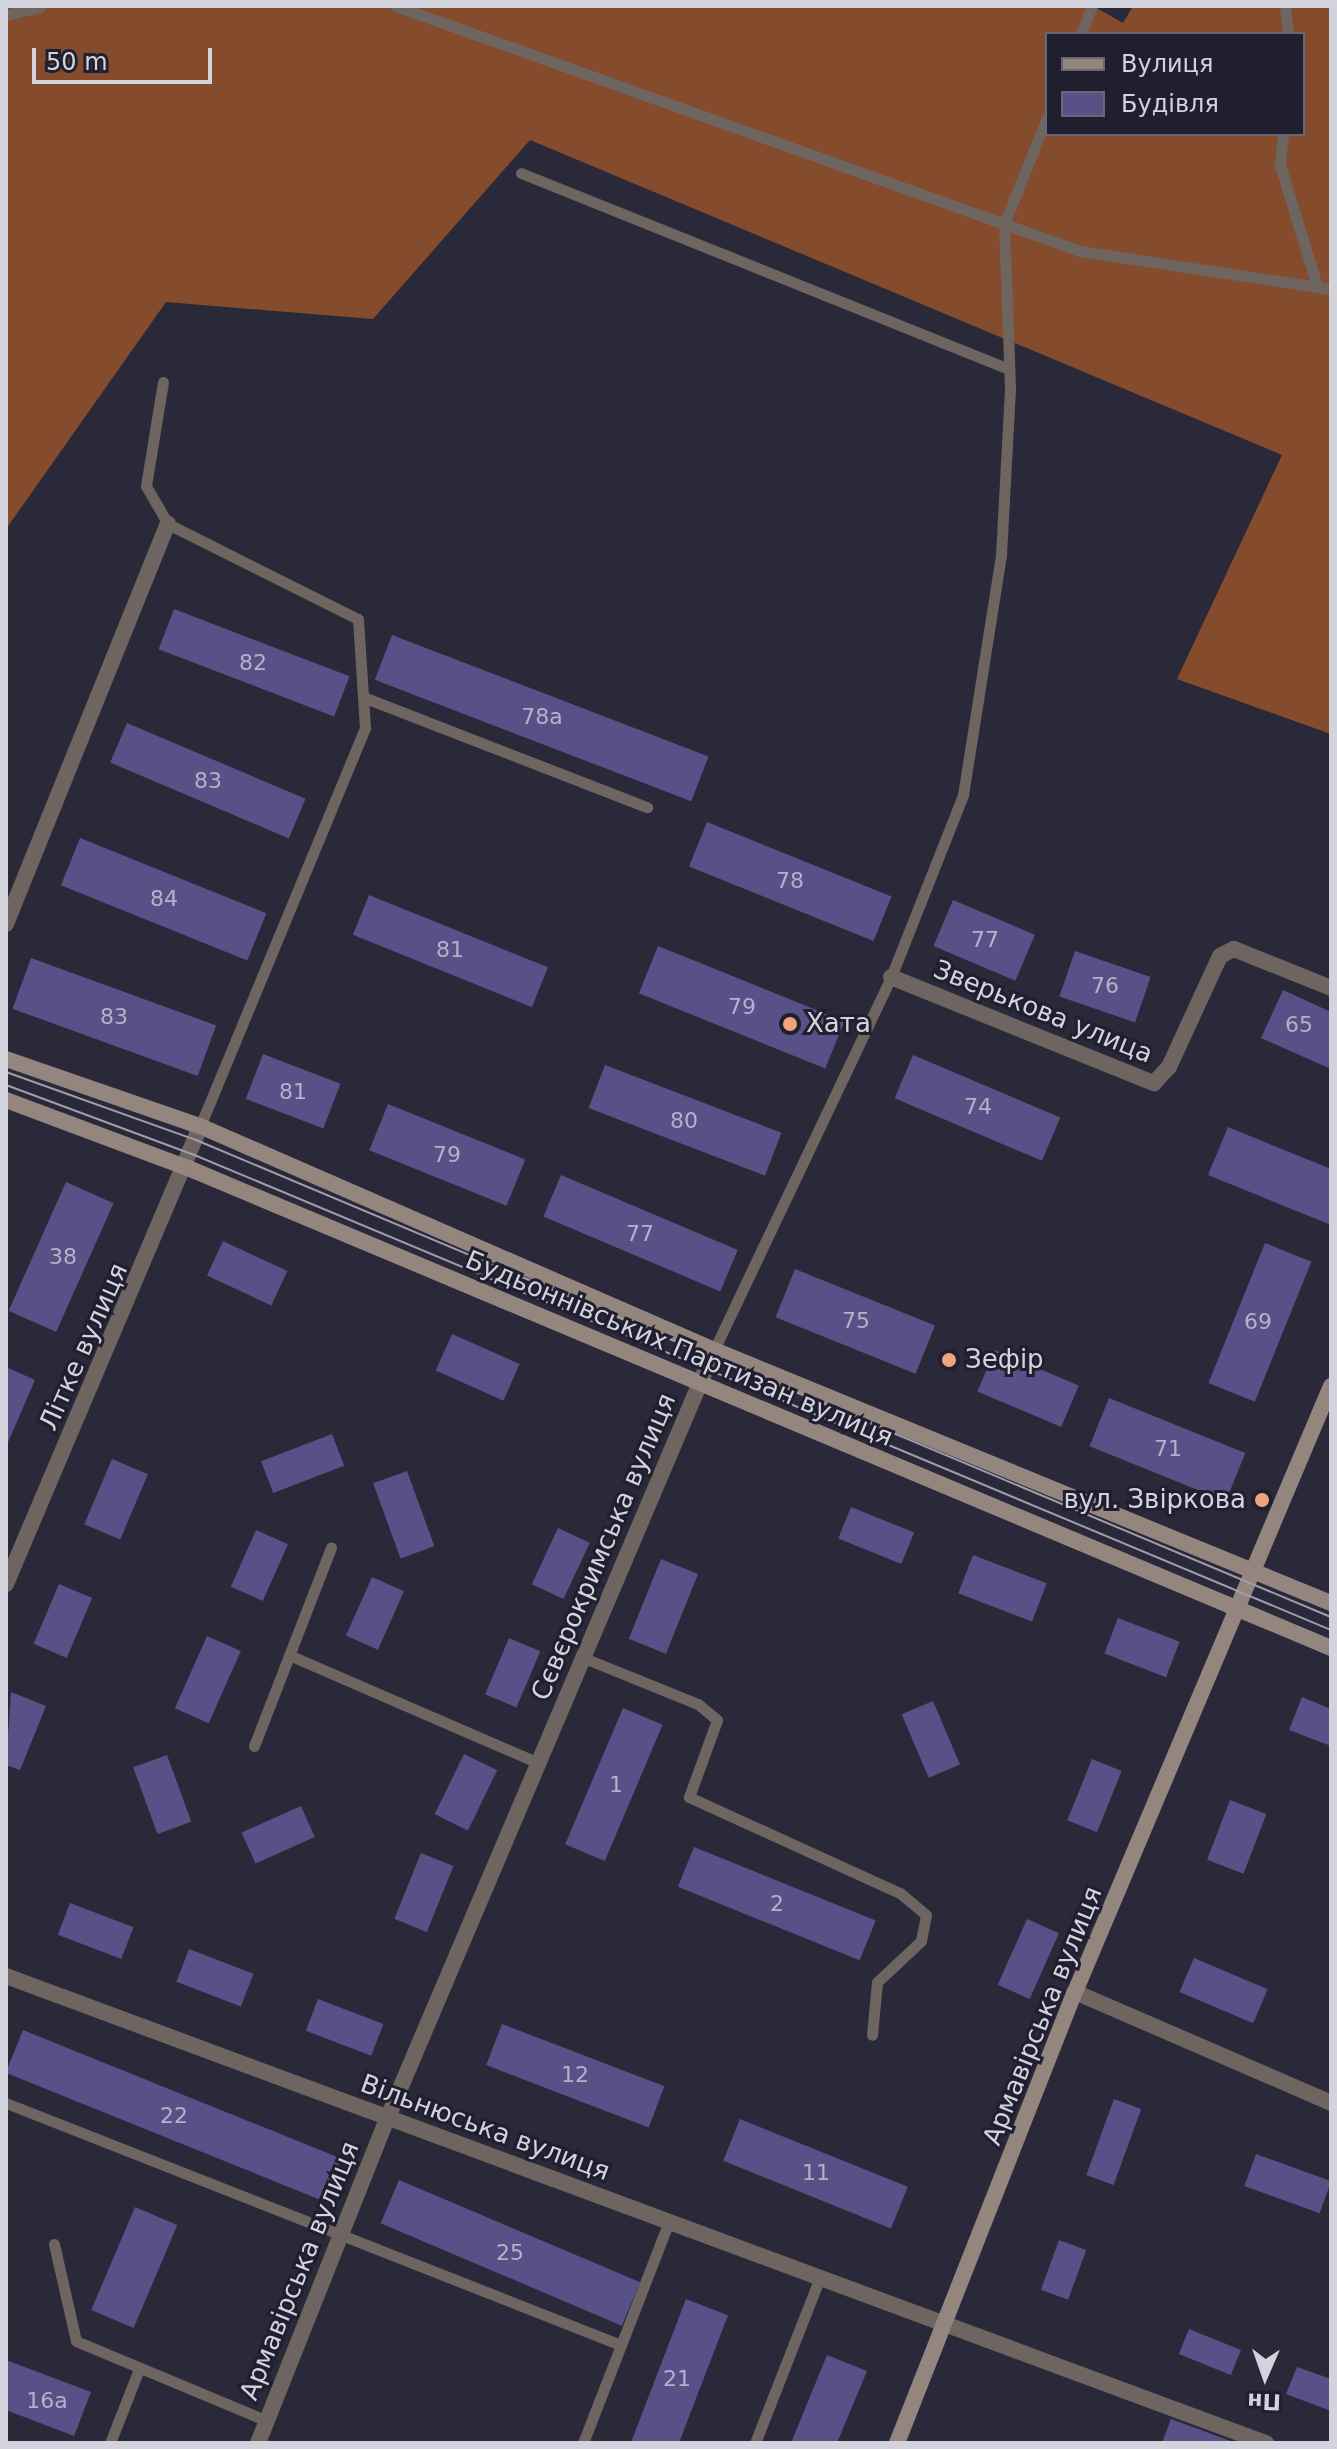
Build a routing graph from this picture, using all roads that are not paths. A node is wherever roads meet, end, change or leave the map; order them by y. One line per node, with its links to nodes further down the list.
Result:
1 (41, 6): 5 (lane)
2 (396, 6): 11 (lane)
3 (1092, 6): 6 (lane)
4 (1285, 6): 7 (lane)
5 (6, 15)
6 (1082, 32)
7 (1288, 32)
8 (1045, 122): 11 (lane)
9 (1283, 136): 12 (lane)
10 (521, 173): 14 (lane)
11 (1004, 224): 12 (lane); 14 (lane)
12 (1317, 286): 13 (lane)
13 (1331, 289)
14 (1009, 369): 20 (lane)
15 (163, 382): 16 (lane)
16 (168, 524): 17 (lane); 19 (street)
17 (363, 697): 18 (lane); 24 (lane)
18 (647, 807)
19 (6, 924)
20 (891, 977): 21 (street, Зверькова улица); 26 (lane)
21 (1331, 988)
22 (6, 1059): 24 (main road, Будьоннівських Партизан вулиця)
23 (6, 1100): 25 (main road, Будьоннівських Партизан вулиця)
24 (200, 1126): 25 (street, Літке вулиця); 26 (main road, Будьоннівських Партизан вулиця)
25 (188, 1168): 27 (main road, Будьоннівських Партизан вулиця); 31 (street, Літке вулиця)
26 (714, 1350): 27 (street, Сєвєрокримська вулиця); 30 (main road, Будьоннівських Партизан вулиця)
27 (699, 1384): 33 (main road, Будьоннівських Партизан вулиця); 36 (street, Сєвєрокримська вулиця)
28 (1331, 1386): 30 (main road, Армавірська вулиця)
29 (331, 1547): 35 (lane)
30 (1255, 1571): 32 (main road, Будьоннівських Партизан вулиця); 33 (main road, Армавірська вулиця)
31 (6, 1584)
32 (1331, 1603)
33 (1239, 1610): 34 (main road, Будьоннівських Партизан вулиця); 40 (main road, Армавірська вулиця)
34 (1331, 1648)
35 (289, 1655): 37 (lane); 38 (lane)
36 (584, 1658): 38 (street, Сєвєрокримська вулиця); 41 (lane)
37 (254, 1746)
38 (539, 1763): 44 (street, Сєвєрокримська вулиця)
39 (6, 1976): 44 (street, Вільнюська вулиця)
40 (1075, 1992): 43 (street); 49 (main road, Армавірська вулиця)
41 (872, 2035)
42 (6, 2103): 46 (lane)
43 (1331, 2103)
44 (388, 2117): 45 (street, Вільнюська вулиця); 46 (street, Армавірська вулиця)
45 (669, 2221): 48 (street, Вільнюська вулиця); 50 (lane)
46 (342, 2233): 50 (lane); 52 (street, Армавірська вулиця)
47 (54, 2244): 51 (lane)
48 (820, 2277): 49 (street, Вільнюська вулиця); 56 (lane)
49 (948, 2324): 57 (main road, Армавірська вулиця); 58 (street, Вільнюська вулиця)
50 (621, 2345): 55 (lane)
51 (139, 2369): 52 (lane); 53 (lane)
52 (267, 2421): 54 (street, Армавірська вулиця)
53 (110, 2443)
54 (258, 2443)
55 (583, 2443)
56 (755, 2443)
57 (897, 2443)
58 (1266, 2443)

